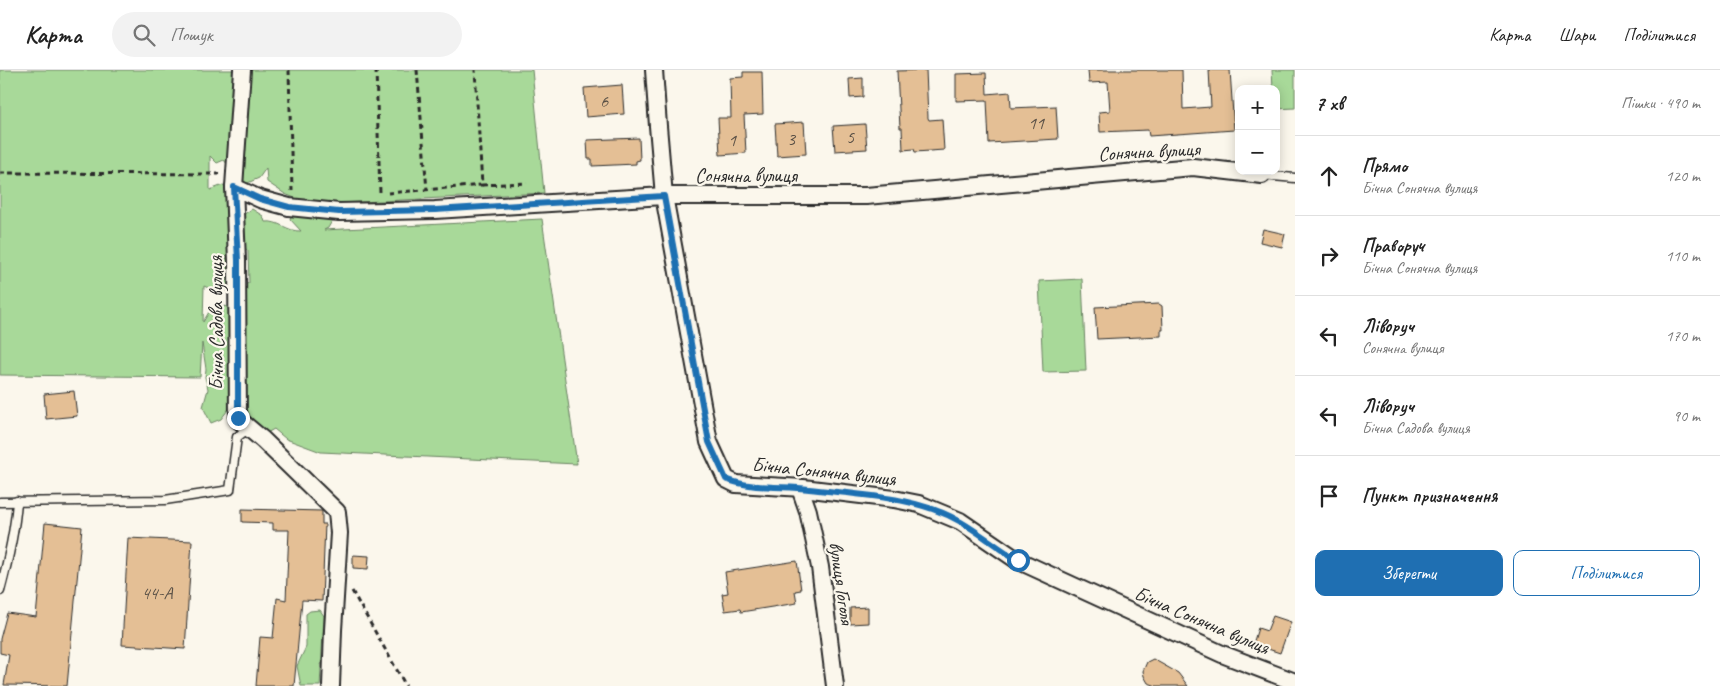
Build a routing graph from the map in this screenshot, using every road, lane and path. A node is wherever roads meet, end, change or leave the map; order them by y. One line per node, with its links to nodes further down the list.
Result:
1 (242, 70): 11 (street, Бічна Садова вулиця)
2 (289, 70): 15 (path)
3 (376, 70): 17 (path)
4 (417, 70): 14 (path)
5 (475, 70): 13 (path)
6 (654, 70): 18 (street, Бічна Сонячна вулиця)
7 (1235, 172): 18 (street, Сонячна вулиця)
8 (0, 173): 11 (path)
9 (1262, 175): 10 (lane)
10 (1295, 178)
11 (234, 181): 18 (street, Сонячна вулиця); 19 (street, Бічна Садова вулиця)
12 (527, 183): 13 (path)
13 (482, 186): 14 (path)
14 (427, 190): 17 (path)
15 (300, 192)
16 (370, 194): 17 (path)
17 (380, 194)
18 (664, 196): 20 (street, Бічна Сонячна вулиця)
19 (249, 428): 21 (lane); 26 (street, Бічна Садова вулиця)
20 (800, 488): 25 (street, Бічна Сонячна вулиця); 28 (street, вулиця Гоголя)
21 (17, 501): 22 (lane); 24 (lane)
22 (0, 502)
23 (352, 590): 27 (path)
24 (0, 591)
25 (1295, 682)
26 (331, 686)
27 (406, 686)
28 (835, 686)

